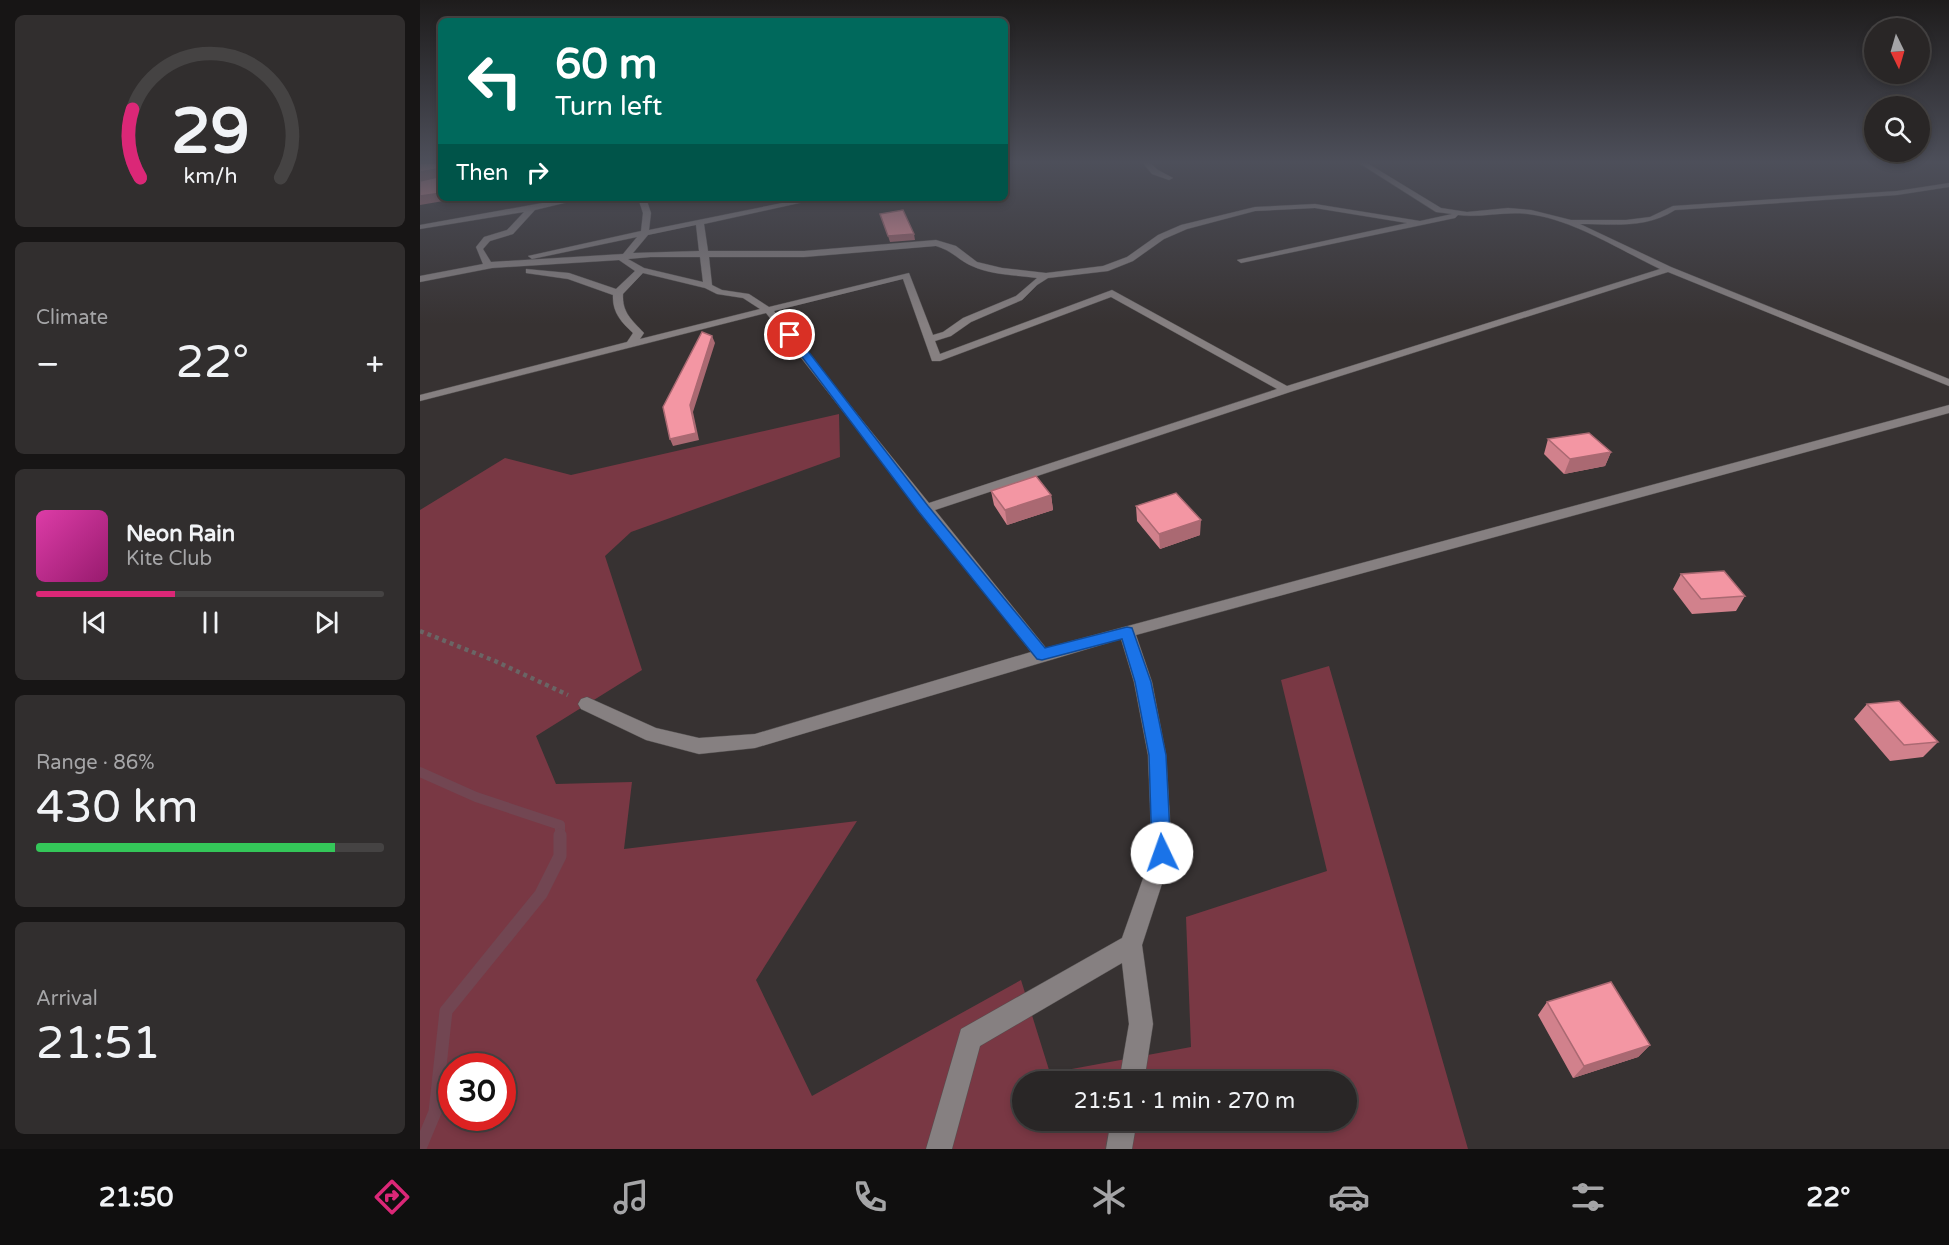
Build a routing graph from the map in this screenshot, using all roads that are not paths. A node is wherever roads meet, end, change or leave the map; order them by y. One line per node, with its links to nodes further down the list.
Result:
1 (481, 217): 13 (street)
2 (524, 217): 18 (street)
3 (647, 217): 14 (street)
4 (730, 217): 11 (street)
5 (1229, 217): 21 (street)
6 (1381, 217): 12 (street)
7 (1453, 217): 12 (street)
8 (1548, 217): 10 (street)
9 (1661, 217): 10 (street)
10 (1568, 222): 19 (street)
11 (700, 223): 14 (street); 15 (street)
12 (1420, 223): 17 (street)
13 (420, 227)
14 (645, 233): 16 (street); 18 (street)
15 (704, 255): 16 (street); 21 (street); 23 (street)
16 (624, 257): 18 (street); 20 (street)
17 (1241, 260)
18 (488, 265): 22 (street); 24 (street)
19 (1668, 269): 28 (street); 29 (street)
20 (641, 270): 23 (street); 24 (street)
21 (1046, 276): 26 (street)
22 (420, 279)
23 (708, 286): 25 (street)
24 (618, 293): 27 (street)
25 (768, 310): 26 (street); 27 (street); 32 (street)
26 (929, 339): 29 (street)
27 (631, 344): 30 (street)
28 (1949, 383)
29 (1286, 390): 32 (street)
30 (420, 398)
31 (1949, 409): 33 (street)
32 (924, 509): 34 (street)
33 (1127, 632): 34 (street); 36 (street)
34 (1042, 655): 35 (street)
35 (587, 704)
36 (1131, 945): 37 (street); 39 (street)
37 (1133, 1071)
38 (1122, 1131): 40 (street)
39 (939, 1149)
40 (1119, 1149)

